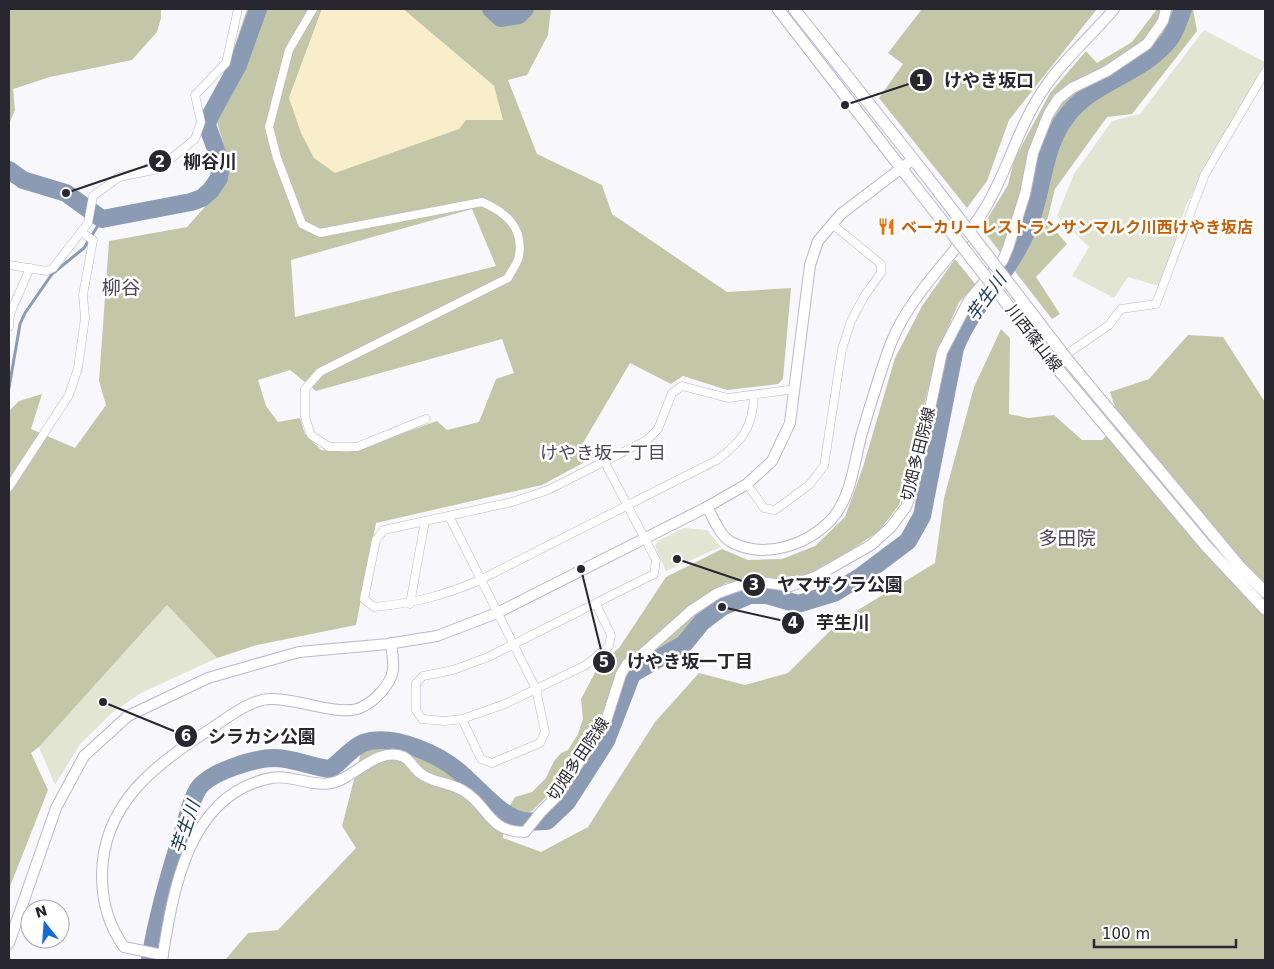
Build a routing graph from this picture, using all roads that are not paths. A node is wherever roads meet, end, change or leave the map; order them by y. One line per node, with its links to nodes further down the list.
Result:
1 (238, 9): 11 (street)
2 (313, 9): 18 (street)
3 (778, 9): 9 (main road, 川西篠山線)
4 (794, 9): 8 (main road, 川西篠山線)
5 (1114, 9): 23 (street)
6 (1166, 9): 38 (street, 切畑多田院線)
7 (1265, 72): 15 (street)
8 (912, 160): 9 (street); 15 (main road, 川西篠山線, bridge)
9 (901, 168): 10 (street); 31 (main road, 川西篠山線, bridge)
10 (832, 224): 16 (street); 20 (street)
11 (83, 233): 13 (street); 21 (street)
12 (9, 265): 13 (street)
13 (30, 268): 14 (street)
14 (9, 327)
15 (1067, 360): 28 (main road, 川西篠山線)
16 (795, 389): 17 (street); 20 (street)
17 (754, 395): 19 (street); 22 (street)
18 (426, 419)
19 (604, 461): 22 (street); 24 (street)
20 (747, 484): 23 (street)
21 (9, 487)
22 (628, 504): 26 (street); 27 (street)
23 (707, 507): 26 (street)
24 (449, 516): 25 (street); 27 (street)
25 (425, 521): 29 (street); 29 (street)
26 (644, 537): 30 (street); 32 (street)
27 (480, 580): 29 (street); 32 (street)
28 (1265, 592)
29 (410, 604)
30 (596, 604): 34 (street); 35 (street)
31 (1265, 609)
32 (497, 613): 33 (street); 34 (street)
33 (391, 644): 37 (street); 38 (street)
34 (514, 645): 35 (street); 36 (street)
35 (536, 689): 36 (street); 36 (street)
36 (462, 719)
37 (9, 944)
38 (161, 956)

